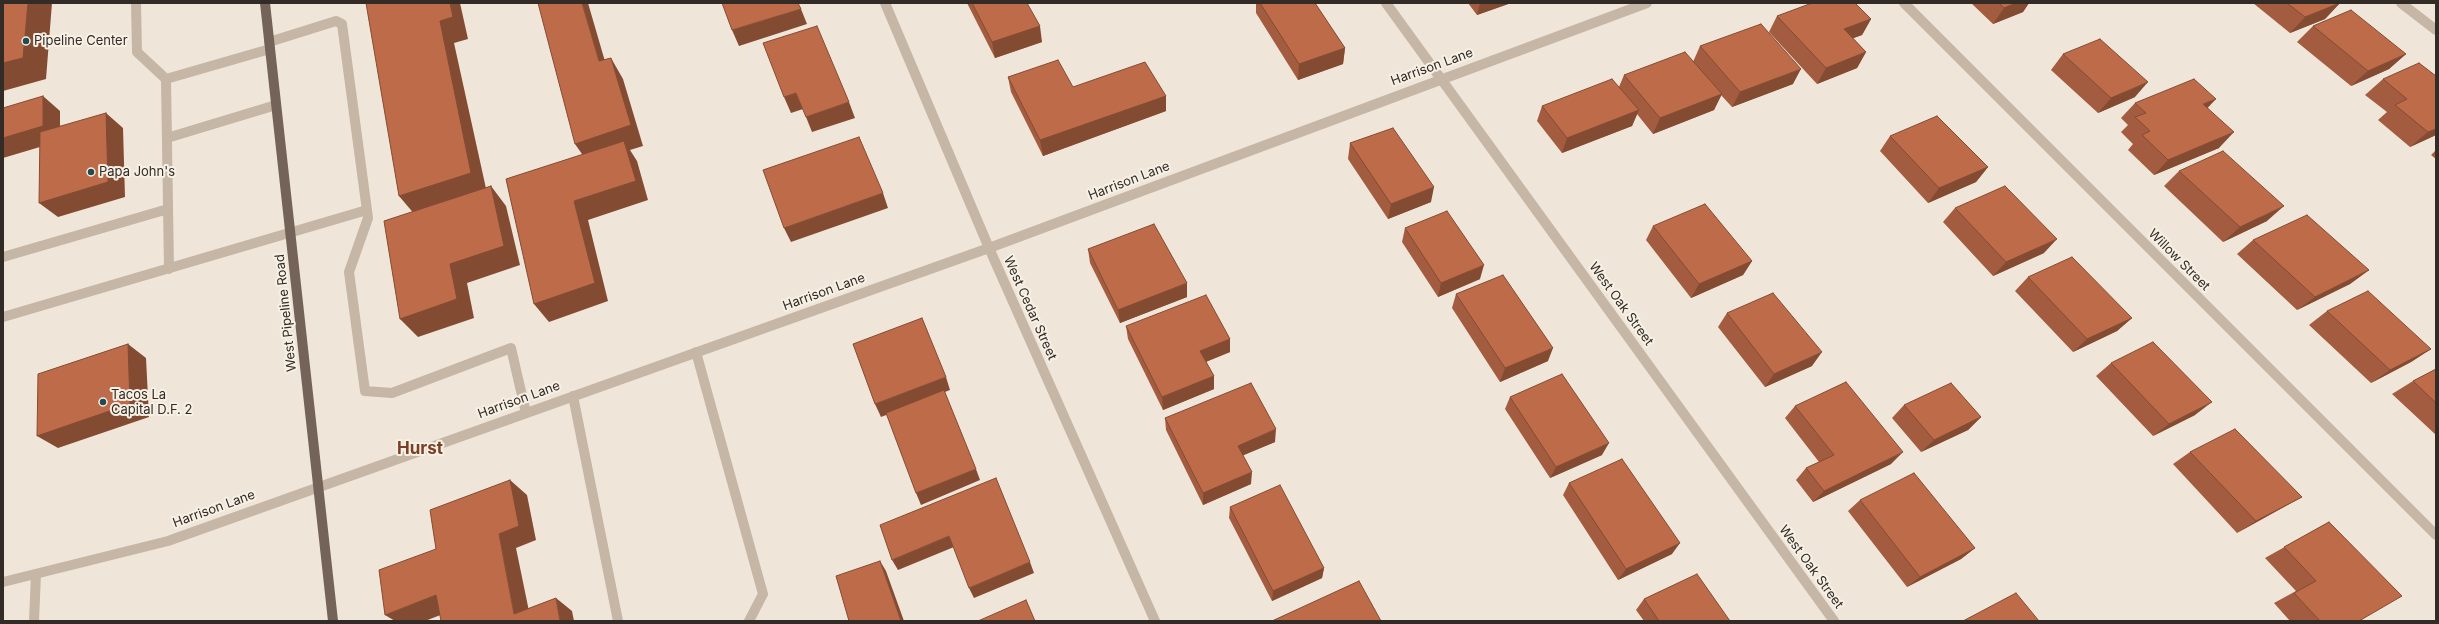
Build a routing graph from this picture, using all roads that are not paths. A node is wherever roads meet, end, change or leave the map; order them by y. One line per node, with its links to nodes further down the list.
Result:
1 (136, 3): 10 (street)
2 (265, 3): 9 (main road, West Pipeline Road)
3 (885, 3): 17 (street, West Cedar Street)
4 (1386, 3): 11 (street, West Oak Street)
5 (1647, 3): 11 (street, Harrison Lane)
6 (1904, 3): 25 (street, Willow Street)
7 (2401, 3): 8 (street)
8 (2436, 30)
9 (269, 46): 10 (street); 12 (main road, West Pipeline Road); 15 (street)
10 (166, 79): 13 (street)
11 (1441, 79): 17 (street, Harrison Lane); 33 (street, West Oak Street)
12 (276, 105): 13 (street); 16 (main road, West Pipeline Road)
13 (167, 138): 14 (street)
14 (168, 209): 18 (street); 19 (street)
15 (367, 210): 16 (street); 23 (street)
16 (290, 234): 19 (street); 24 (main road, West Pipeline Road)
17 (989, 248): 21 (street, Harrison Lane); 32 (street, West Cedar Street)
18 (3, 256)
19 (170, 269): 20 (street)
20 (3, 317)
21 (696, 352): 22 (street, Harrison Lane); 31 (street)
22 (573, 396): 23 (street, Harrison Lane); 30 (street)
23 (526, 413): 24 (street, Harrison Lane)
24 (318, 486): 26 (street, Harrison Lane); 29 (main road, West Pipeline Road)
25 (2436, 535)
26 (36, 574): 27 (street, Harrison Lane); 28 (street)
27 (3, 582)
28 (34, 621)
29 (333, 621)
30 (618, 621)
31 (749, 621)
32 (1155, 621)
33 (1834, 621)

